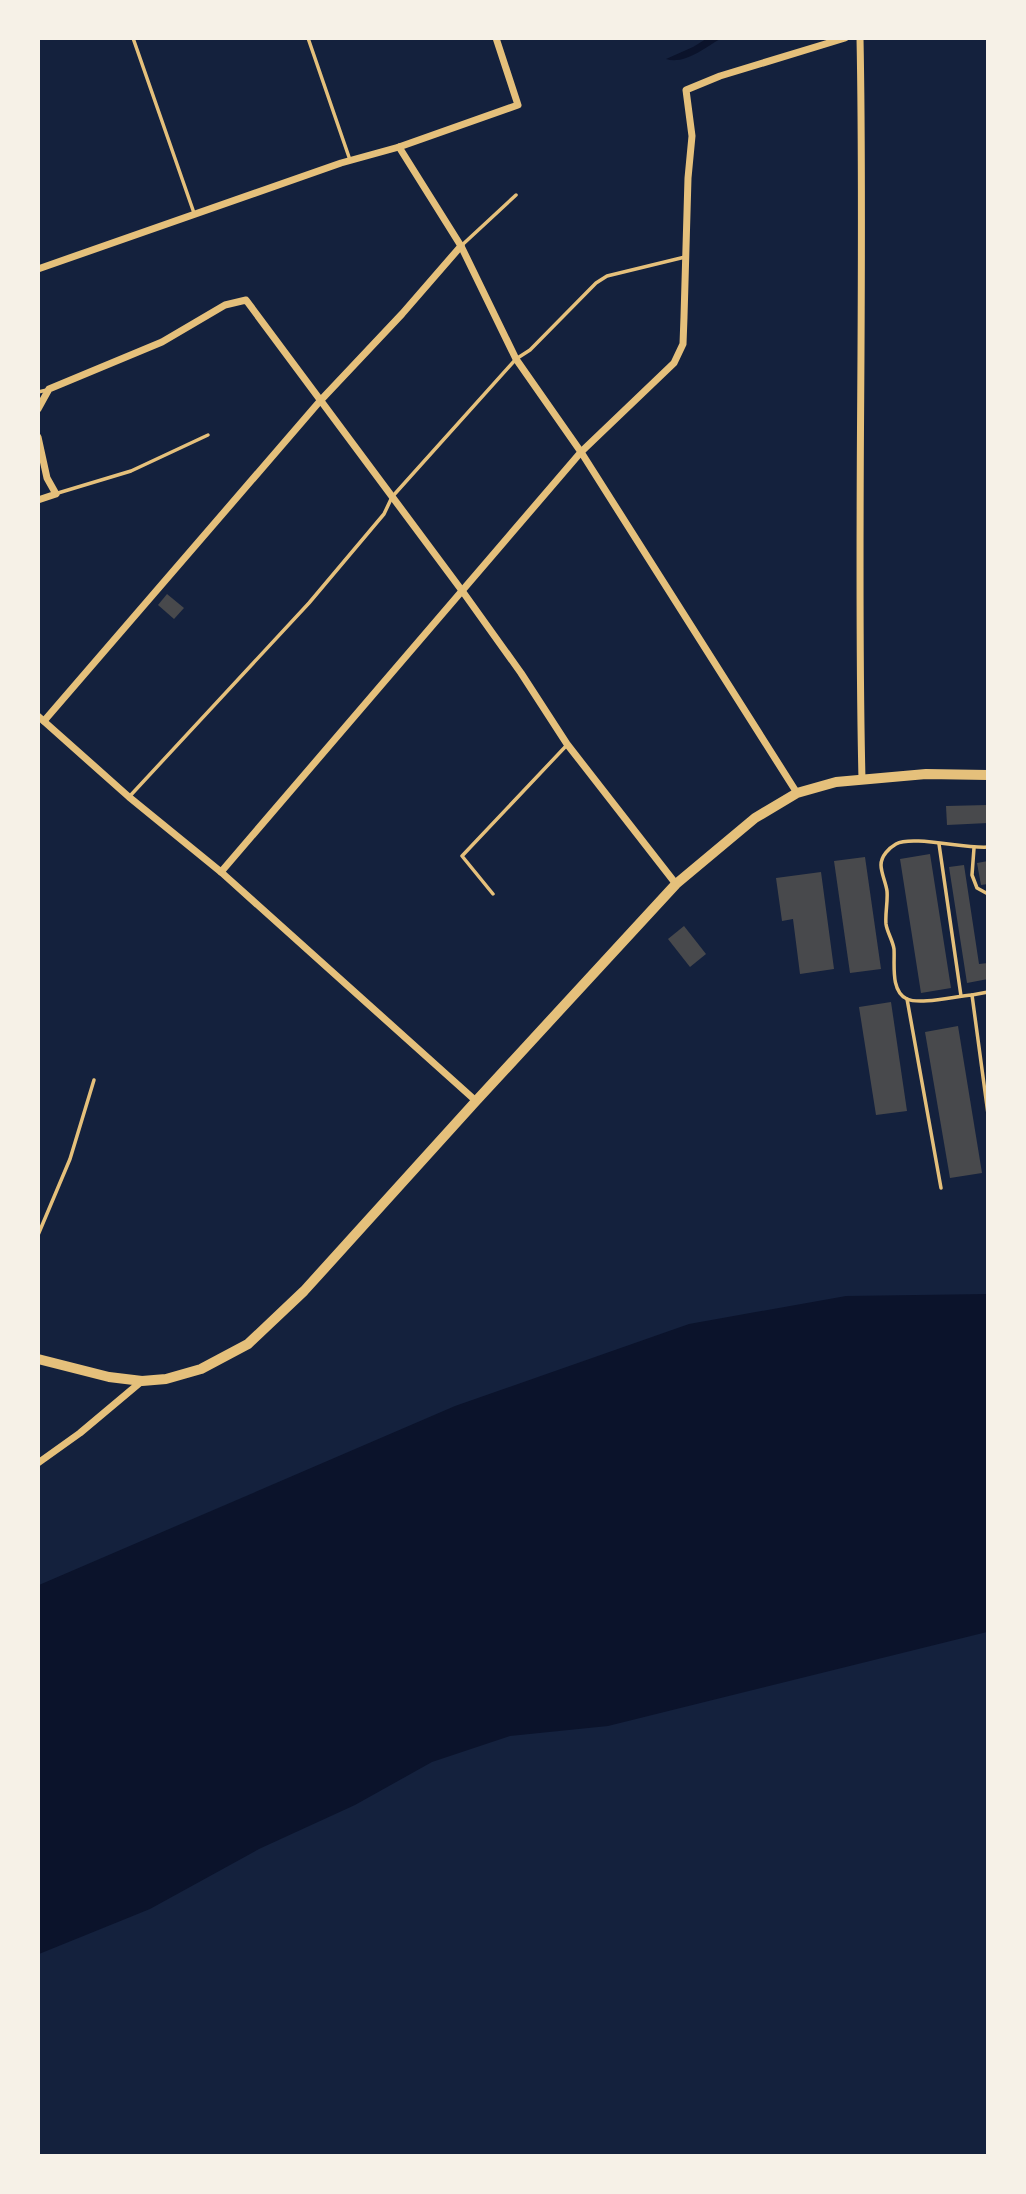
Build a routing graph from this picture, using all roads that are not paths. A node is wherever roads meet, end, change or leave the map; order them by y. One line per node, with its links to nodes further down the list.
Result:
1 (133, 38): 9 (lane)
2 (308, 38): 7 (lane)
3 (496, 38): 6 (street)
4 (845, 38): 11 (street)
5 (860, 38): 28 (street)
6 (399, 147): 7 (street); 10 (street)
7 (350, 160): 9 (street)
8 (516, 195): 10 (lane)
9 (195, 215): 12 (street)
10 (461, 246): 13 (street); 16 (street)
11 (687, 256): 13 (lane); 20 (street)
12 (38, 269)
13 (516, 359): 20 (street); 22 (lane)
14 (49, 389): 15 (lane); 16 (street); 17 (street)
15 (38, 392)
16 (320, 401): 22 (street); 25 (street)
17 (38, 409)
18 (208, 435): 21 (lane)
19 (38, 437): 21 (street)
20 (581, 452): 24 (street); 29 (street)
21 (56, 494): 23 (street)
22 (392, 497): 24 (street); 30 (lane)
23 (38, 499)
24 (463, 592): 26 (street); 34 (street)
25 (41, 719): 30 (street)
26 (567, 744): 35 (street); 36 (lane)
27 (988, 775): 28 (main road)
28 (862, 779): 29 (main road)
29 (797, 793): 35 (main road)
30 (129, 797): 34 (street)
31 (939, 844): 33 (lane); 40 (lane); 41 (lane)
32 (988, 847): 33 (lane)
33 (974, 848): 37 (lane)
34 (221, 872): 43 (street)
35 (676, 884): 43 (main road)
36 (494, 894)
37 (988, 894)
38 (988, 992): 39 (lane)
39 (972, 995): 40 (lane); 44 (lane)
40 (961, 996): 41 (lane)
41 (907, 999): 45 (lane)
42 (94, 1080): 46 (lane)
43 (475, 1101): 48 (main road)
44 (988, 1114)
45 (941, 1188)
46 (38, 1235)
47 (38, 1359): 48 (main road)
48 (142, 1381): 49 (street)
49 (38, 1463)

